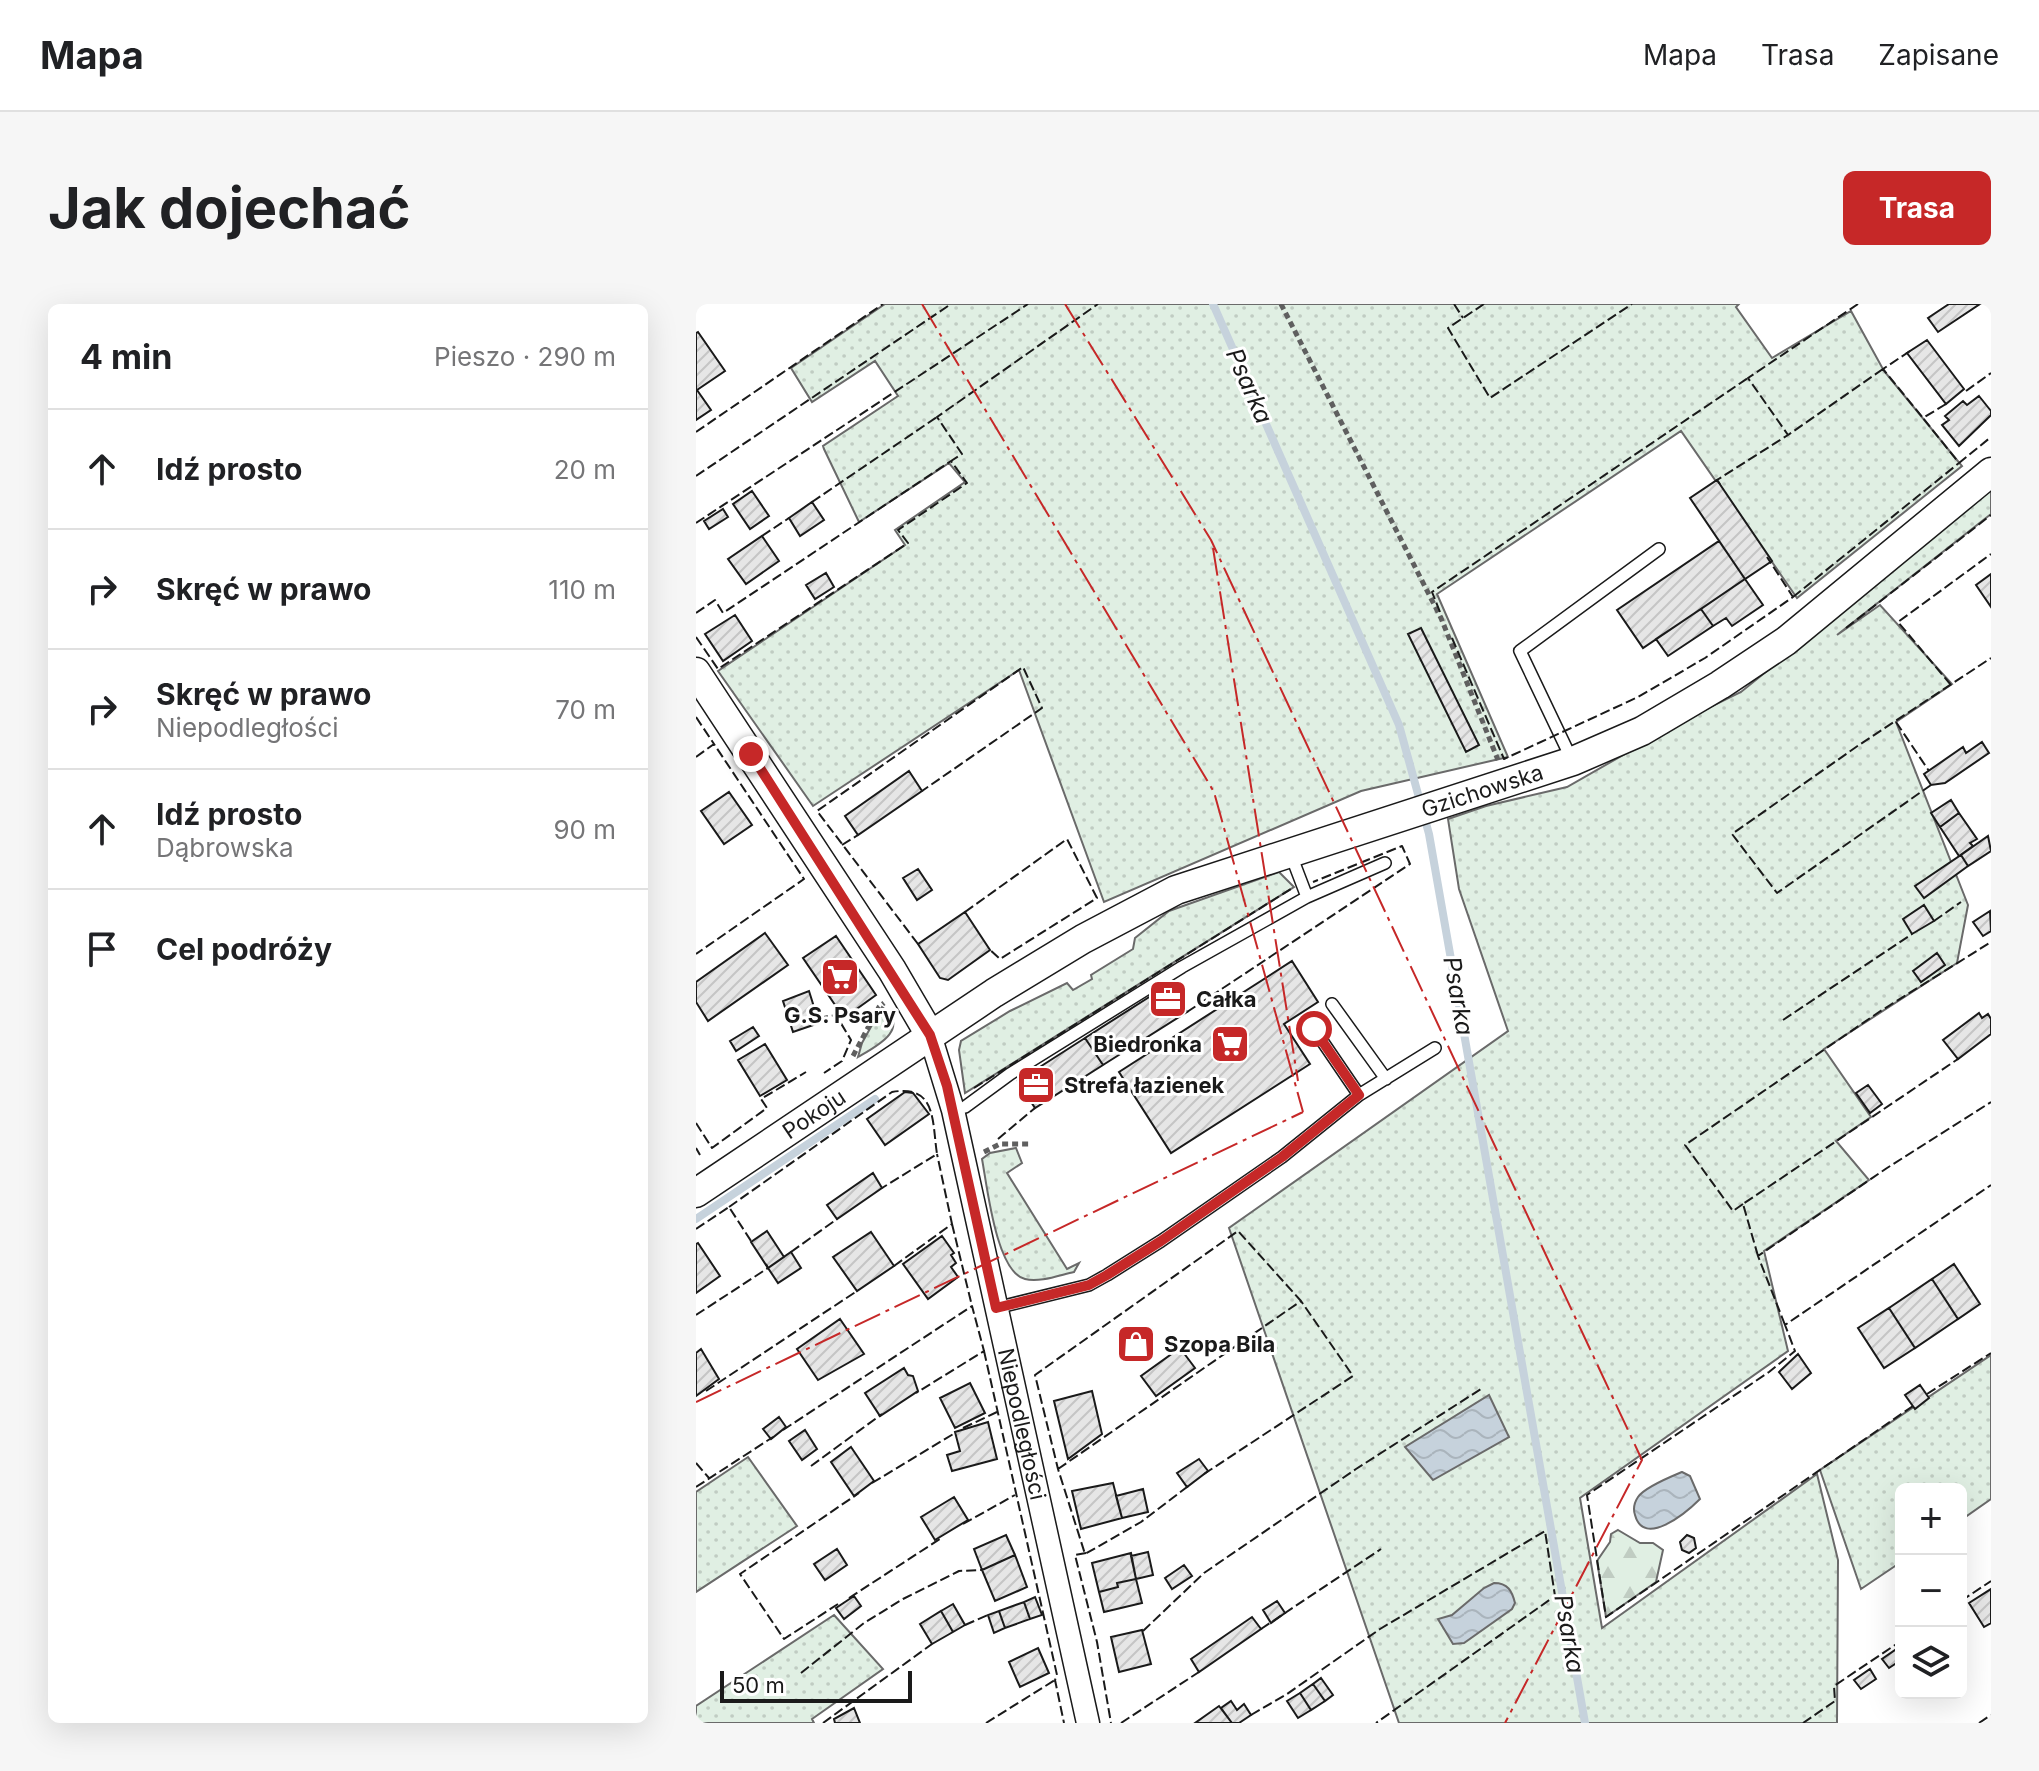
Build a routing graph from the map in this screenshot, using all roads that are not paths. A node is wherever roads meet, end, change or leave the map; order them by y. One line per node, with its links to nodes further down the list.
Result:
1 (1991, 472): 4 (street, Gzichowska)
2 (1659, 549): 4 (lane)
3 (696, 672): 10 (street)
4 (1573, 761): 5 (street, Gzichowska)
5 (1290, 853): 7 (lane); 10 (street, Gzichowska)
6 (1385, 863): 7 (lane)
7 (1307, 897): 14 (lane)
8 (1332, 1004): 12 (lane)
9 (1314, 1029): 13 (lane)
10 (930, 1035): 14 (street, Niepodległości); 15 (street, Pokoju)
11 (1435, 1048): 12 (lane)
12 (1386, 1079): 13 (lane)
13 (1359, 1095): 16 (lane)
14 (953, 1110): 16 (street, Niepodległości)
15 (698, 1187)
16 (996, 1308): 17 (street, Niepodległości)
17 (1088, 1723)

